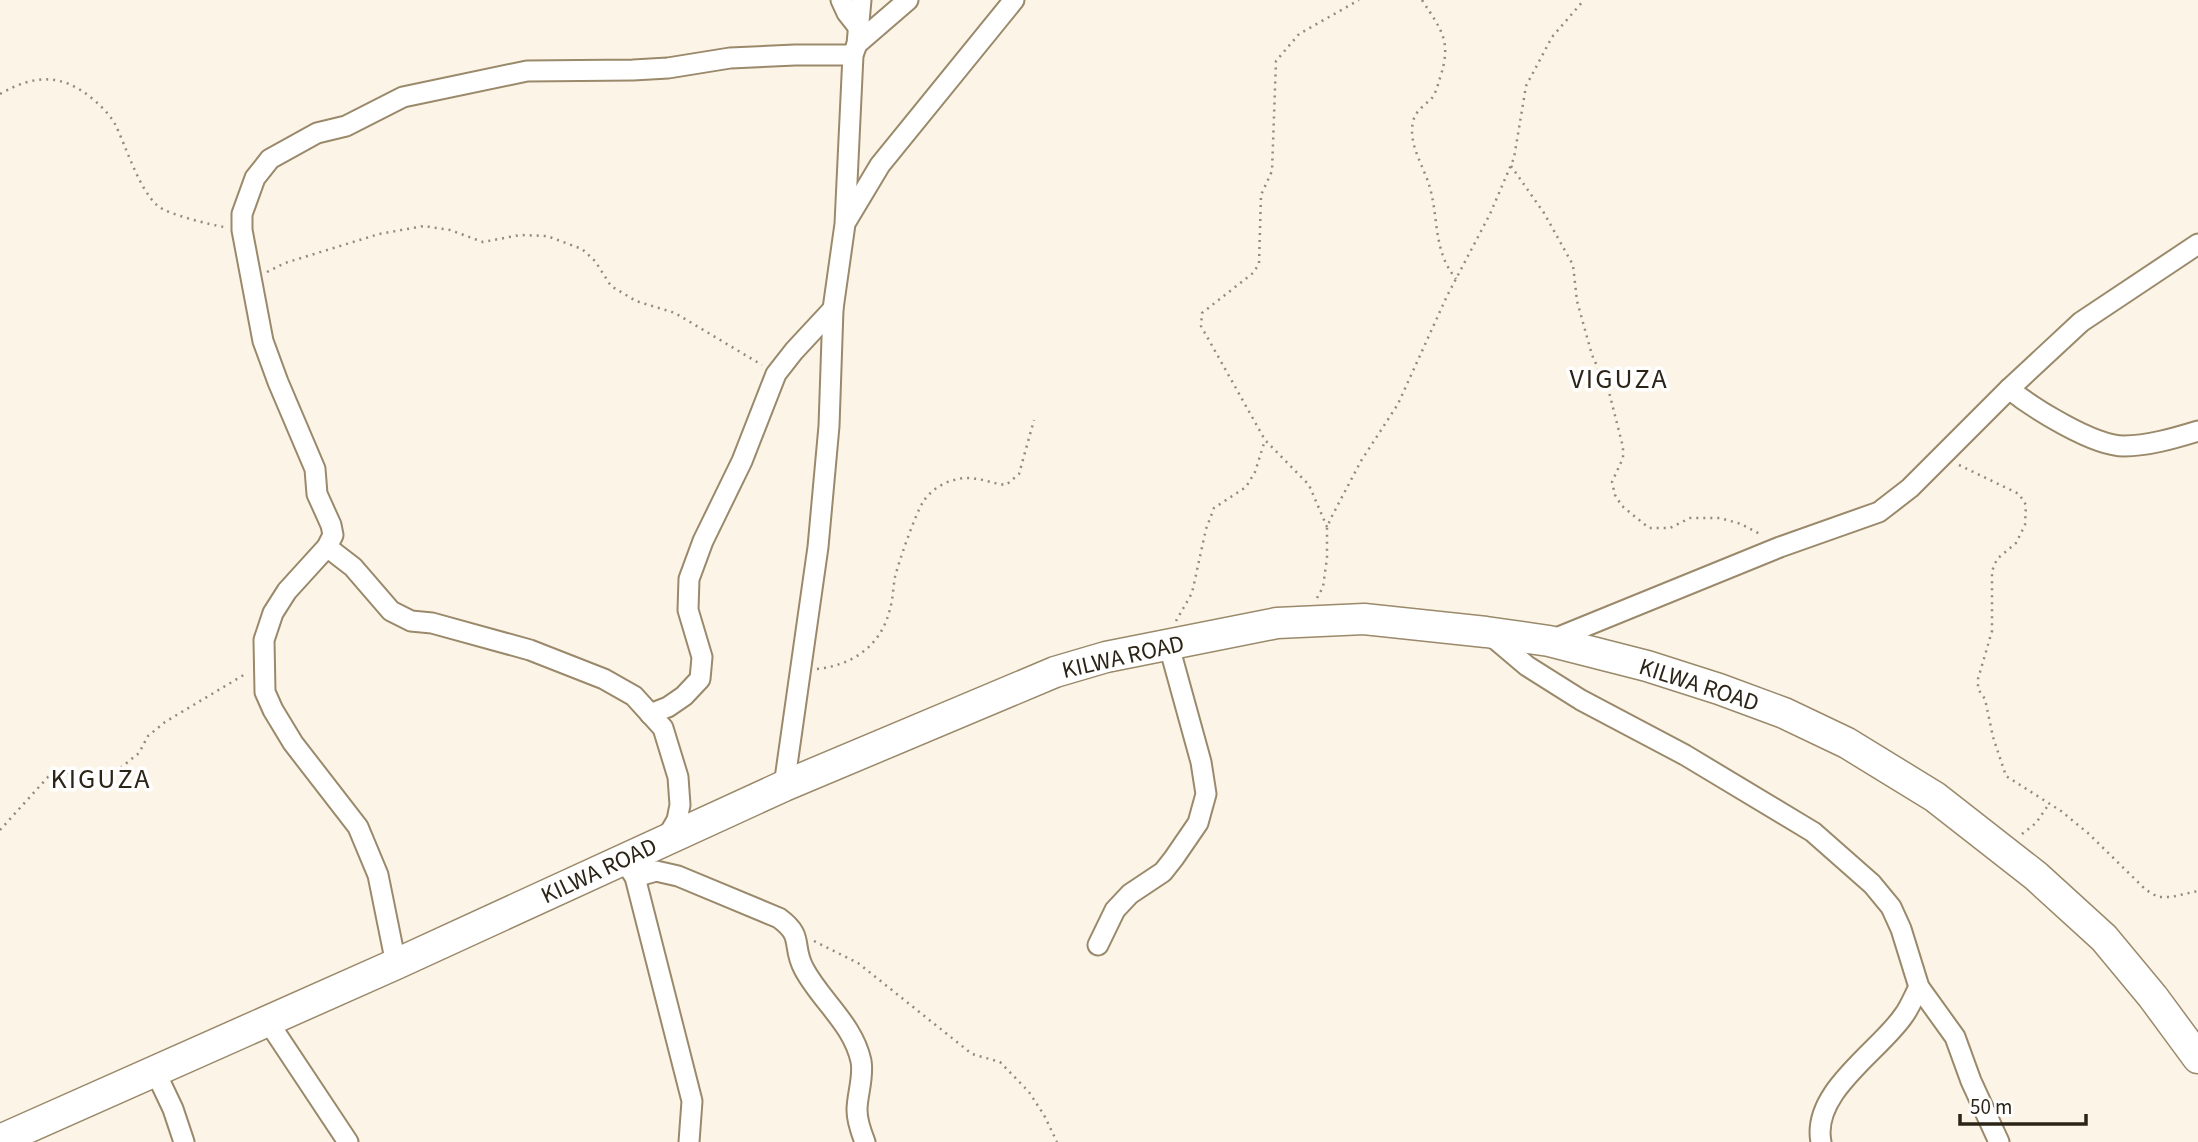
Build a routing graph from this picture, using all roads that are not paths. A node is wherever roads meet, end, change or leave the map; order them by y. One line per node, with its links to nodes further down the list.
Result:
1 (841, 0): 5 (street)
2 (860, 0): 5 (street)
3 (908, 0): 5 (street)
4 (1014, 0): 6 (street)
5 (856, 42): 6 (street); 11 (street)
6 (845, 224): 8 (street)
7 (2198, 244): 9 (street)
8 (833, 309): 15 (street); 16 (street)
9 (2009, 389): 10 (street); 13 (street)
10 (2198, 431)
11 (327, 547): 15 (street); 20 (street)
12 (1486, 632): 13 (highway, KILWA ROAD); 14 (highway, KILWA ROAD); 21 (street)
13 (1549, 641): 23 (highway, KILWA ROAD)
14 (1169, 646): 16 (highway, KILWA ROAD); 19 (street)
15 (650, 714): 17 (street)
16 (784, 786): 17 (highway, KILWA ROAD)
17 (666, 839): 18 (highway, KILWA ROAD)
18 (629, 868): 20 (highway, KILWA ROAD); 28 (street); 29 (street)
19 (1098, 944)
20 (396, 964): 22 (highway, KILWA ROAD)
21 (1919, 987): 30 (street); 31 (street)
22 (267, 1020): 24 (highway, KILWA ROAD); 27 (street)
23 (2198, 1058)
24 (155, 1070): 25 (highway, KILWA ROAD); 26 (street)
25 (0, 1140)
26 (184, 1142)
27 (348, 1142)
28 (689, 1142)
29 (865, 1142)
30 (1821, 1142)
31 (1999, 1142)

